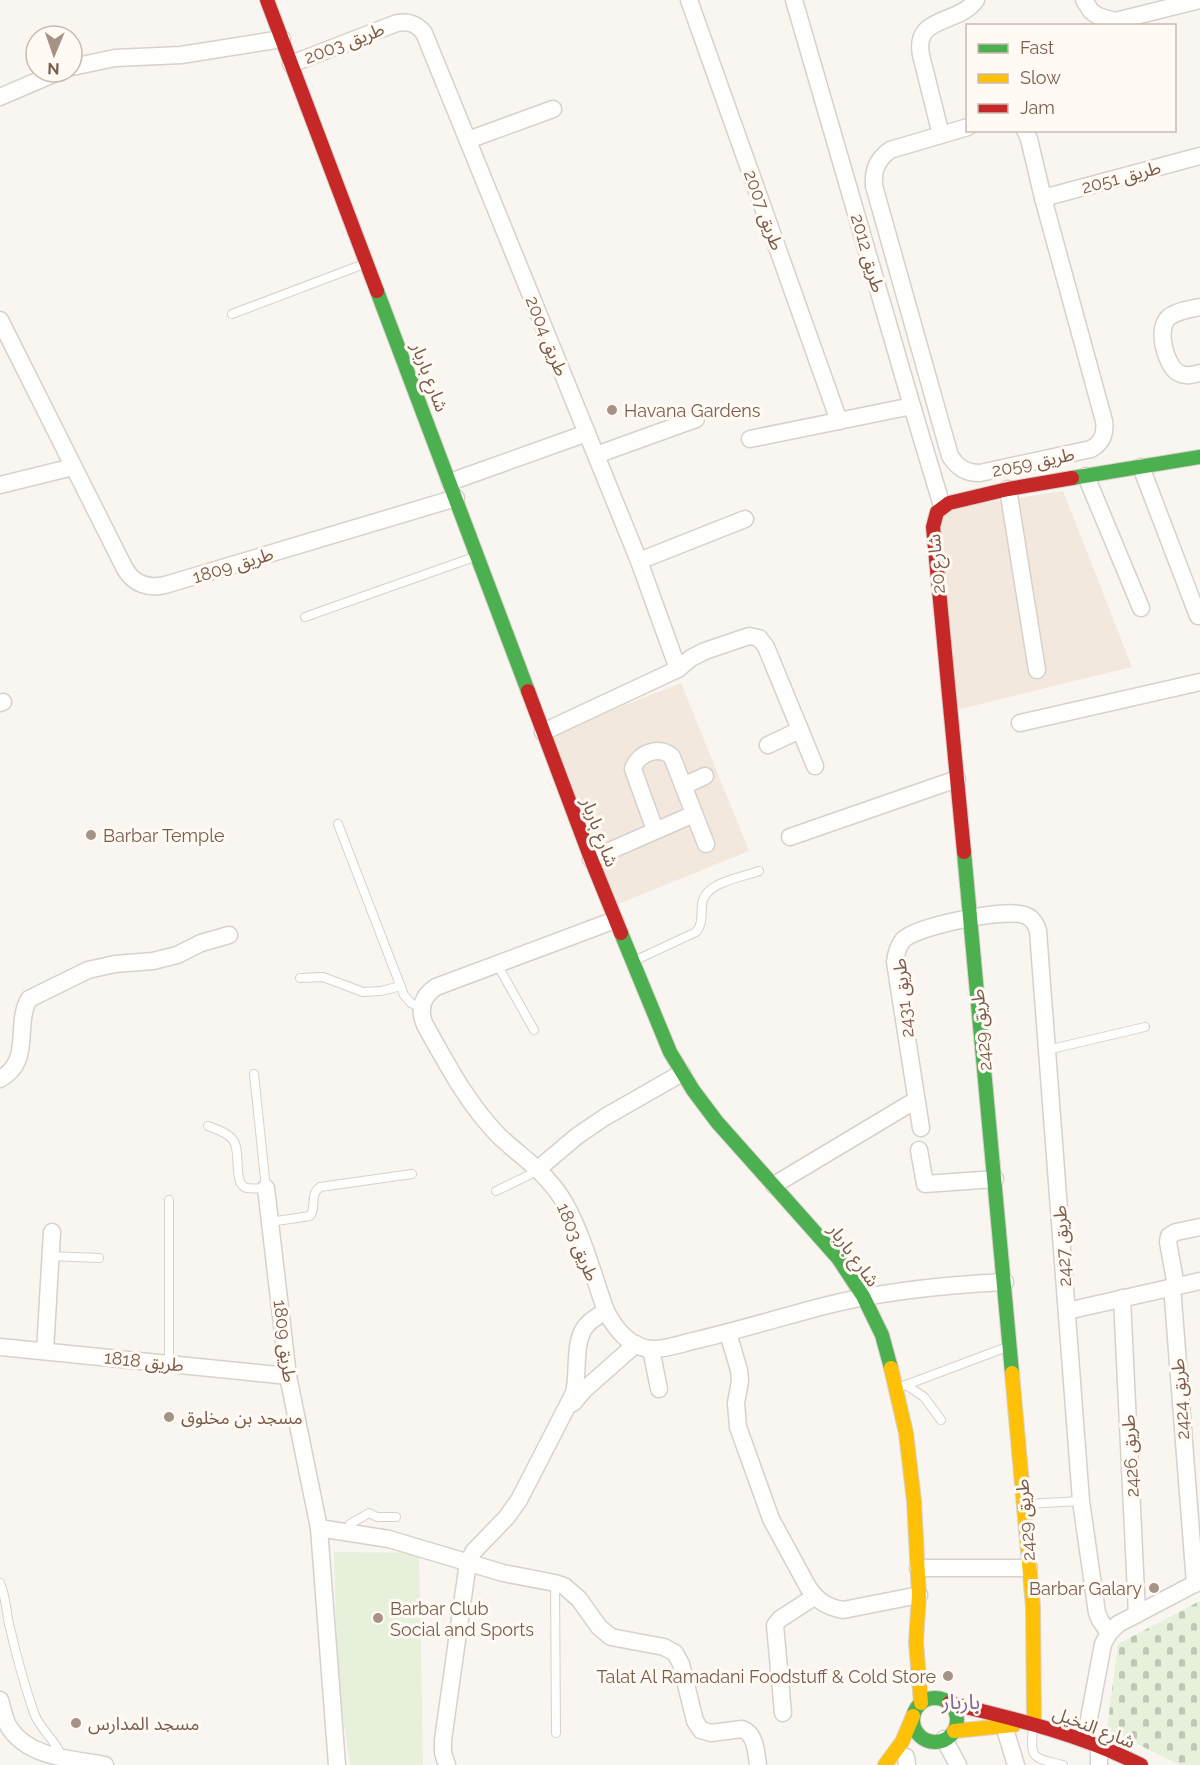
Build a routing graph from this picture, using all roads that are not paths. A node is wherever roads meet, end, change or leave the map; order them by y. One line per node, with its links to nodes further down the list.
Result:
1 (267, 0): 8 (street, شارع باربار)
2 (689, 0): 27 (street, طريق 2007)
3 (795, 0): 25 (street, طريق 2012)
4 (976, 0): 16 (street)
5 (1084, 0): 6 (street)
6 (1200, 0)
7 (397, 23): 10 (street, طريق 2003); 17 (street, طريق 2004)
8 (282, 39): 9 (street); 10 (street, شارع باربار)
9 (84, 64)
10 (291, 64): 20 (street, شارع باربار)
11 (30, 84): 12 (street)
12 (0, 97)
13 (553, 109): 17 (street)
14 (966, 128): 16 (street, طريق 2059)
15 (1026, 132): 19 (street, طريق 2059)
16 (941, 135): 19 (street, طريق 2059)
17 (468, 140): 28 (street, طريق 2004)
18 (1200, 156): 19 (street, طريق 2051)
19 (1043, 198)
20 (367, 263): 22 (lane); 37 (street, شارع باربار)
21 (1200, 307): 24 (street)
22 (232, 314)
23 (0, 320): 32 (street, طريق 1809)
24 (1200, 373)
25 (912, 406): 27 (street); 38 (street, طريق 2012)
26 (696, 418): 30 (street)
27 (839, 421): 29 (street)
28 (587, 433): 30 (street, طريق 2004); 37 (street, طريق 1809)
29 (750, 439)
30 (596, 455): 41 (street, طريق 2004)
31 (1200, 457): 33 (street, شارع 20)
32 (73, 467): 35 (street); 37 (street, طريق 1809)
33 (1141, 467): 34 (street, شارع 20); 44 (street)
34 (1086, 476): 36 (street, شارع 20); 42 (street)
35 (0, 485)
36 (1008, 489): 38 (street, شارع 20); 46 (street)
37 (453, 490): 40 (street, شارع باربار)
38 (942, 506): 54 (street, شارع 20)
39 (745, 519): 41 (street)
40 (477, 556): 43 (lane); 50 (street, شارع باربار)
41 (639, 561): 45 (street, طريق 2004)
42 (1141, 608)
43 (305, 616)
44 (1198, 616)
45 (678, 669): 49 (street); 50 (street)
46 (1037, 670)
47 (1200, 682): 48 (street)
48 (1020, 723)
49 (801, 730): 51 (street); 52 (street)
50 (543, 732): 61 (street, شارع باربار)
51 (768, 745)
52 (815, 766)
53 (705, 776): 55 (street)
54 (957, 779): 59 (street); 63 (street, طريق 2429)
55 (683, 786): 56 (street); 58 (street)
56 (694, 813): 58 (street); 60 (street)
57 (338, 824): 69 (lane, طريق 1803)
58 (655, 830): 61 (street)
59 (789, 837)
60 (706, 844)
61 (591, 859): 64 (street, شارع باربار)
62 (759, 872): 66 (lane)
63 (970, 917): 73 (street, طريق 2427); 77 (street, طريق 2431); 83 (street, طريق 2429)
64 (615, 920): 66 (street, شارع باربار); 67 (street)
65 (229, 935): 76 (street)
66 (632, 962): 74 (street, شارع باربار)
67 (497, 964): 70 (street); 72 (lane)
68 (300, 978): 69 (lane)
69 (401, 986): 70 (lane, طريق 1803)
70 (421, 1008): 81 (street, طريق 1803)
71 (1145, 1027): 73 (lane)
72 (534, 1030)
73 (1047, 1050): 99 (street, طريق 2427)
74 (682, 1073): 81 (street); 84 (street, شارع باربار)
75 (254, 1074): 85 (lane)
76 (0, 1079)
77 (916, 1100): 79 (street, طريق 2431); 84 (street)
78 (208, 1126): 85 (lane)
79 (921, 1128)
80 (919, 1150): 83 (street)
81 (538, 1168): 86 (lane); 98 (street, طريق 1803)
82 (412, 1174): 88 (lane)
83 (995, 1179): 94 (street, طريق 2429)
84 (774, 1185): 96 (street, شارع باربار)
85 (266, 1188): 88 (street, طريق 1809)
86 (496, 1191)
87 (169, 1200): 105 (lane)
88 (270, 1222): 106 (street, طريق 1809)
89 (1200, 1227): 95 (street, طريق 2424)
90 (52, 1232): 91 (street)
91 (50, 1257): 92 (lane); 104 (street)
92 (99, 1258)
93 (1200, 1281): 95 (street)
94 (1005, 1282): 96 (street); 101 (street, طريق 2429)
95 (1174, 1286): 97 (street); 121 (street, طريق 2424)
96 (863, 1296): 100 (street); 107 (street, شارع باربار)
97 (1122, 1298): 99 (street); 124 (street, طريق 2426)
98 (606, 1311): 103 (street, طريق 1803); 109 (street)
99 (1066, 1311): 111 (street, طريق 2427)
100 (728, 1333): 103 (street); 122 (street)
101 (1010, 1346): 107 (lane); 112 (street, طريق 2429)
102 (0, 1347): 104 (street, طريق 1818)
103 (643, 1347): 108 (street); 109 (street)
104 (45, 1351): 105 (street, طريق 1818)
105 (169, 1364): 106 (street, طريق 1818)
106 (288, 1376): 114 (street, طريق 1809)
107 (901, 1386): 110 (lane); 117 (street, شارع باربار)
108 (658, 1389)
109 (565, 1413): 116 (street)
110 (941, 1420)
111 (1081, 1501): 112 (lane); 125 (street, طريق 2427)
112 (1023, 1504): 118 (street, طريق 2429)
113 (396, 1517): 115 (lane)
114 (319, 1528): 115 (street); 141 (street, طريق 1809)
115 (347, 1533): 116 (street)
116 (468, 1562): 120 (street); 142 (street)
117 (918, 1568): 118 (street); 123 (street, شارع باربار)
118 (1029, 1568): 132 (street, طريق 2429)
119 (0, 1583): 137 (lane)
120 (555, 1583): 134 (lane); 143 (street)
121 (1197, 1583): 124 (street)
122 (811, 1592): 123 (street); 130 (street)
123 (919, 1595): 126 (street, شارع باربار)
124 (1137, 1614): 125 (street)
125 (1113, 1629): 136 (street)
126 (916, 1642): 128 (street, شارع باربار); 129 (street, شارع باربار)
127 (0, 1700): 137 (street)
128 (945, 1701): 129 (street); 132 (street, شارع النخيل); 135 (street)
129 (921, 1703): 131 (street)
130 (783, 1713)
131 (913, 1716): 135 (street); 144 (street)
132 (1034, 1723): 133 (street, شارع النخيل); 136 (street, شارع النخيل); 147 (lane)
133 (1004, 1726): 135 (street, شارع النخيل); 146 (street)
134 (556, 1733)
135 (943, 1737): 139 (street, شارع النخيل); 145 (street)
136 (1092, 1742): 138 (street, شارع النخيل); 148 (street)
137 (60, 1756): 140 (street)
138 (1115, 1759): 149 (street, شارع النخيل)
139 (902, 1762)
140 (105, 1765)
141 (337, 1765)
142 (447, 1765)
143 (759, 1765)
144 (885, 1765)
145 (958, 1765)
146 (1016, 1765)
147 (1063, 1765)
148 (1099, 1765)
149 (1141, 1765)

